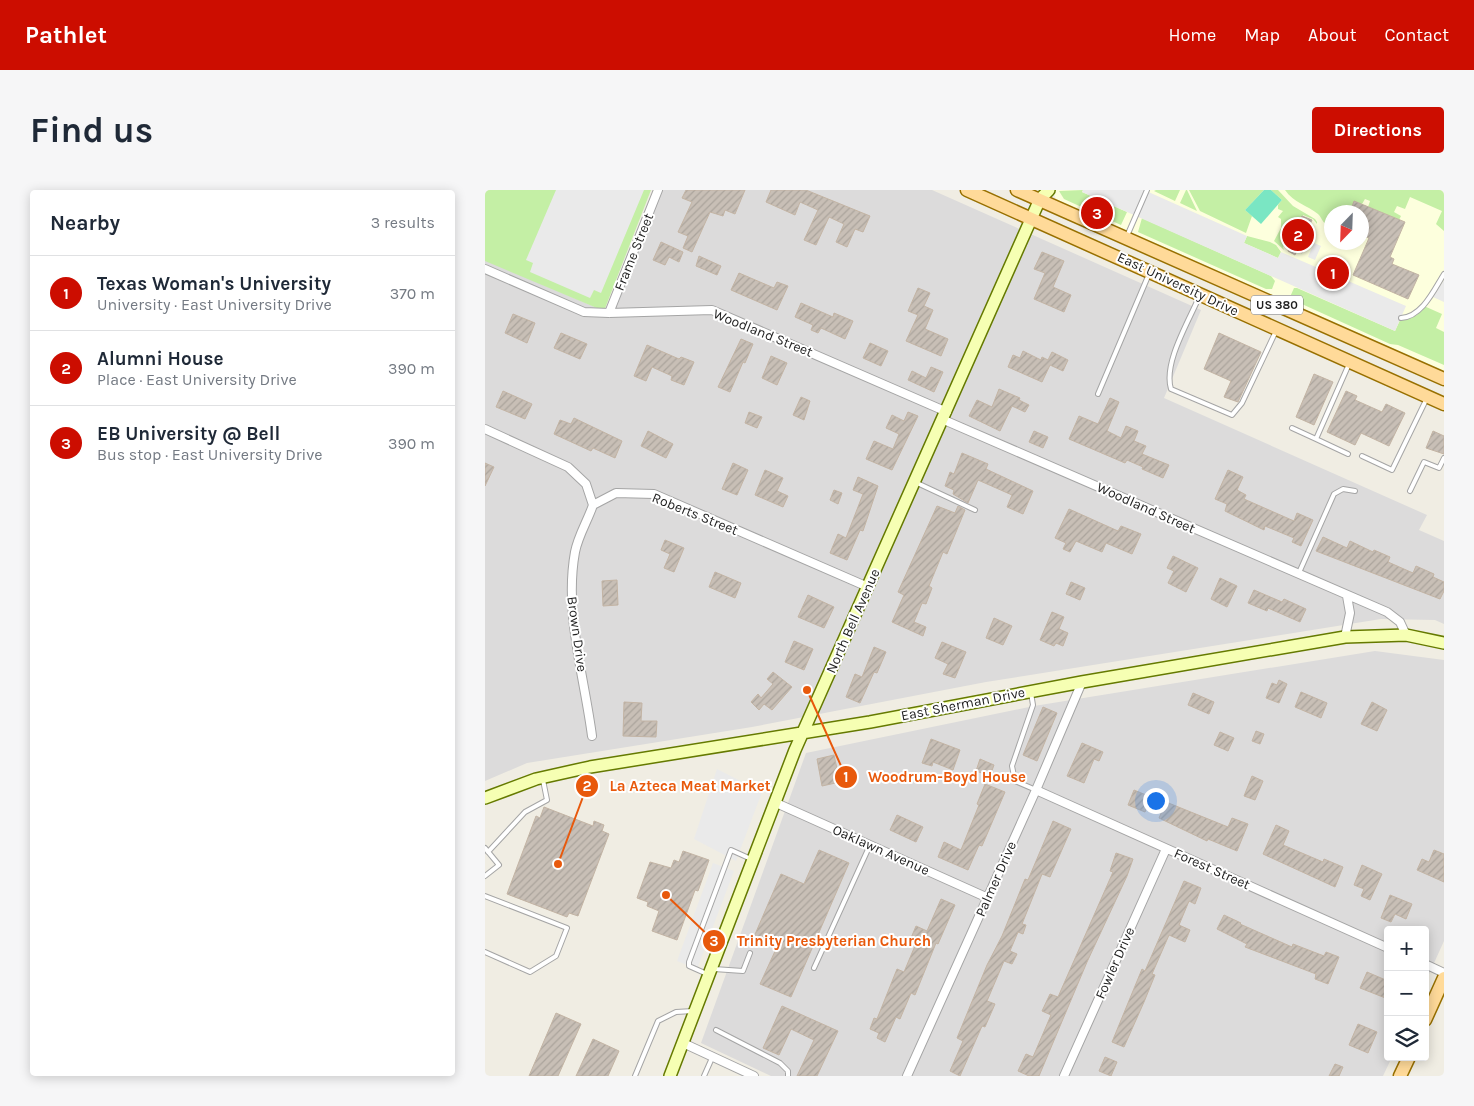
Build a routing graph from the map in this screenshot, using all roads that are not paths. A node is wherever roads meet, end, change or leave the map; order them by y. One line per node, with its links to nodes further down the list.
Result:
1 (658, 190): 13 (street, Frame Street)
2 (967, 190): 7 (main road, East University Drive / US 380)
3 (1017, 190): 6 (main road, East University Drive / US 380)
4 (1049, 190): 6 (main road, North Bell Avenue)
5 (1147, 190): 8 (lane)
6 (1040, 195): 7 (main road, North Bell Avenue); 8 (main road, East University Drive / US 380)
7 (1031, 218): 10 (main road, East University Drive / US 380); 21 (main road, North Bell Avenue)
8 (1126, 238): 17 (main road, East University Drive / US 380)
9 (485, 269): 13 (street, Woodland Street)
10 (1150, 271): 12 (main road, East University Drive / US 380); 18 (lane)
11 (1444, 274): 14 (lane)
12 (1200, 294): 15 (main road, East University Drive / US 380); 15 (lane)
13 (609, 313): 21 (street, Woodland Street)
14 (1401, 318)
15 (1277, 330): 16 (main road, East University Drive / US 380)
16 (1350, 362): 19 (main road, East University Drive / US 380); 24 (lane)
17 (1444, 379)
18 (1098, 394)
19 (1428, 396): 20 (main road, East University Drive / US 380); 26 (lane)
20 (1444, 404)
21 (945, 416): 30 (main road, North Bell Avenue); 35 (street, Woodland Street)
22 (1292, 428): 24 (lane)
23 (485, 429): 33 (street)
24 (1315, 440): 25 (lane)
25 (1348, 454)
26 (1362, 456)
27 (1444, 458): 28 (lane)
28 (1439, 468): 29 (lane); 32 (lane)
29 (1444, 470)
30 (915, 482): 34 (lane); 36 (main road, North Bell Avenue)
31 (1355, 490): 35 (lane)
32 (1410, 491)
33 (593, 505): 36 (street, Roberts Street); 44 (street, Brown Drive)
34 (975, 510)
35 (1298, 575): 37 (street, Woodland Street)
36 (868, 587): 43 (main road, North Bell Avenue)
37 (1347, 596): 38 (street, Woodland Street); 39 (street)
38 (1406, 634): 39 (main road, East Sherman Drive); 40 (main road, East Sherman Drive)
39 (1345, 637): 41 (main road, East Sherman Drive)
40 (1444, 643)
41 (1082, 682): 42 (main road, East Sherman Drive); 46 (street, Palmer Drive)
42 (1030, 691): 43 (main road, East Sherman Drive); 46 (lane)
43 (802, 734): 45 (main road, East Sherman Drive); 48 (main road, North Bell Avenue)
44 (592, 736)
45 (542, 777): 47 (main road, East Sherman Drive); 52 (lane)
46 (1036, 790): 51 (street, Forest Street); 56 (street, Palmer Drive)
47 (485, 798)
48 (774, 802): 49 (street, Oaklawn Avenue); 53 (main road, North Bell Avenue)
49 (870, 845): 56 (street, Oaklawn Avenue); 61 (lane)
50 (485, 848): 52 (lane)
51 (1166, 849): 57 (street, Forest Street); 77 (street, Fowler Drive)
52 (488, 852): 54 (lane)
53 (752, 860): 62 (main road, North Bell Avenue); 62 (lane)
54 (485, 876)
55 (485, 896): 58 (lane)
56 (987, 898): 76 (street, Palmer Drive)
57 (1384, 946)
58 (485, 952)
59 (750, 953): 62 (lane)
60 (1429, 966): 63 (street)
61 (815, 968)
62 (710, 972): 65 (main road, North Bell Avenue)
63 (1444, 973)
64 (1444, 978): 66 (main road)
65 (695, 1011): 68 (main road, North Bell Avenue); 71 (lane)
66 (1427, 1016)
67 (716, 1030): 75 (lane)
68 (683, 1043): 69 (street); 72 (main road, North Bell Avenue)
69 (713, 1057): 73 (lane); 74 (street)
70 (1407, 1061): 78 (main road)
71 (635, 1076)
72 (670, 1076)
73 (704, 1076)
74 (754, 1076)
75 (788, 1076)
76 (907, 1076)
77 (1064, 1076)
78 (1400, 1076)

